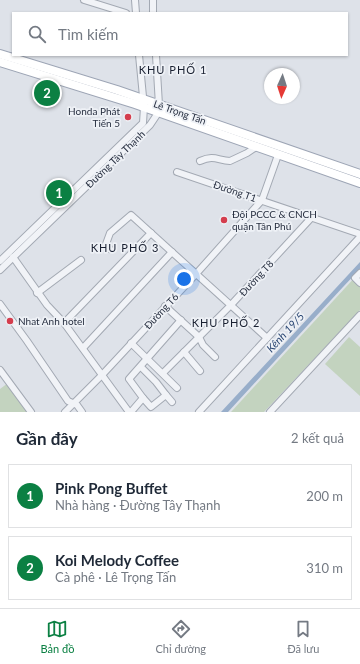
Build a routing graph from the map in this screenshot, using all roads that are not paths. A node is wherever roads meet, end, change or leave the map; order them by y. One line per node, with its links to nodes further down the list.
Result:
1 (84, 0): 4 (street)
2 (135, 0): 5 (street)
3 (153, 0): 6 (street)
4 (123, 12)
5 (136, 12)
6 (153, 12)
7 (0, 54): 11 (main road, Lê Trọng Tấn)
8 (140, 56): 11 (street, Đường Tây Thạnh)
9 (156, 56): 12 (street)
10 (0, 62): 11 (main road, Lê Trọng Tấn)
11 (143, 103): 12 (main road, Lê Trọng Tấn); 28 (street, Đường Tây Thạnh)
12 (158, 109): 13 (main road, Lê Trọng Tấn); 14 (main road, Lê Trọng Tấn); 26 (street, Đường Tây Thạnh)
13 (256, 147): 14 (main road, Lê Trọng Tấn); 15 (street)
14 (280, 151): 17 (main road, Lê Trọng Tấn); 18 (main road, Lê Trọng Tấn); 19 (street, Đường T6)
15 (200, 161)
16 (177, 172): 19 (street, Đường T1)
17 (360, 174)
18 (360, 182)
19 (262, 200): 20 (street, Đường T1); 31 (street, Đường T6)
20 (312, 218): 22 (street, Đường T1); 36 (street, Đường T8)
21 (151, 233): 24 (street); 25 (street); 39 (street)
22 (360, 234)
23 (360, 237): 41 (street)
24 (110, 249)
25 (172, 252): 31 (street); 43 (street)
26 (13, 257): 29 (street, Đường Tây Thạnh); 33 (street)
27 (81, 260): 33 (street)
28 (0, 261)
29 (0, 270)
30 (360, 273): 32 (street)
31 (196, 274): 35 (street, Đường T6); 36 (street)
32 (360, 283)
33 (38, 293): 39 (street)
34 (0, 304): 56 (street)
35 (165, 306): 38 (street); 42 (street, Đường T6)
36 (230, 306): 40 (street, Đường T8); 41 (street)
37 (360, 315): 62 (street)
38 (181, 320): 40 (street); 46 (street)
39 (64, 323): 43 (street)
40 (199, 337): 44 (street, Đường T8); 45 (street)
41 (267, 338): 61 (street)
42 (131, 343): 46 (street); 51 (street, Đường T6)
43 (83, 348): 51 (street)
44 (184, 352): 49 (street); 50 (street, Đường T8)
45 (215, 357)
46 (148, 359): 47 (street); 50 (street)
47 (141, 367): 53 (street); 54 (street)
48 (0, 370): 57 (street)
49 (200, 371)
50 (163, 373): 52 (street)
51 (102, 375): 56 (street, Đường T6); 60 (street)
52 (177, 388)
53 (166, 395): 54 (street); 55 (street)
54 (143, 398): 60 (street)
55 (172, 402)
56 (74, 404): 58 (street, Đường T6); 59 (street)
57 (31, 412)
58 (65, 412)
59 (82, 412)
60 (130, 412)
61 (199, 412)
62 (270, 412)

